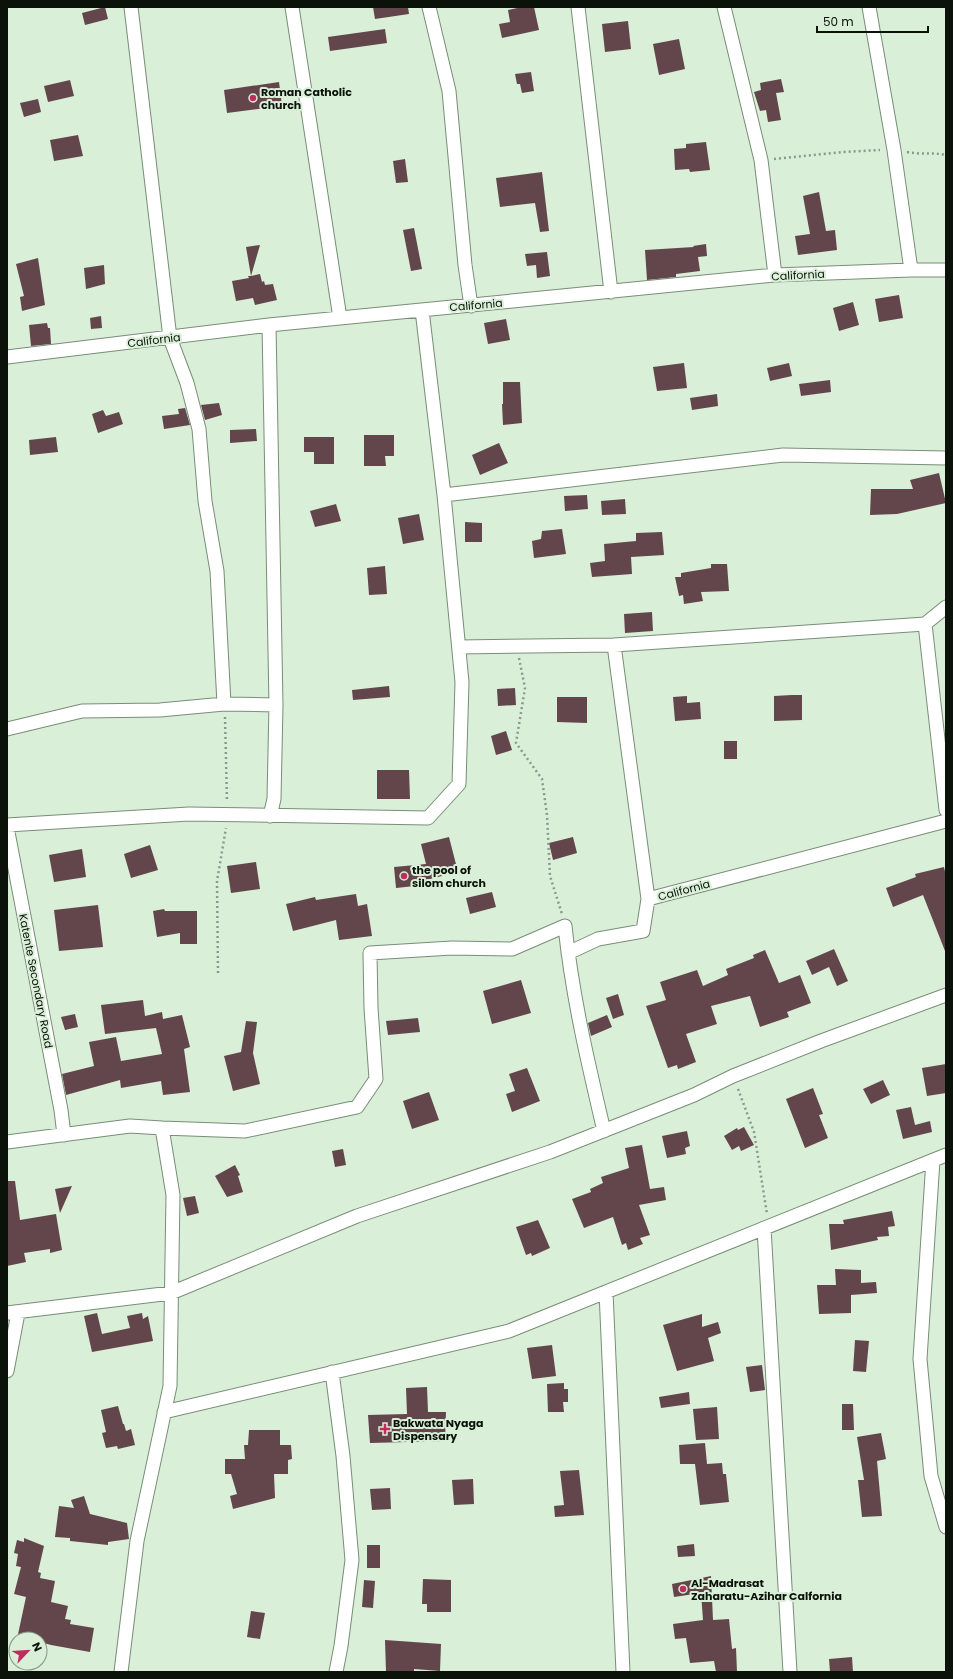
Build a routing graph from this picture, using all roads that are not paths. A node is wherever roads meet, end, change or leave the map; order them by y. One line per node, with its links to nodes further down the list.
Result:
1 (131, 7): 15 (street)
2 (292, 7): 13 (street)
3 (429, 7): 11 (street)
4 (578, 7): 10 (street)
5 (724, 7): 9 (street)
6 (869, 7): 7 (street)
7 (911, 270): 8 (street, California); 9 (street, California)
8 (946, 270)
9 (775, 275): 10 (street, California)
10 (611, 292): 11 (street, California)
11 (471, 306): 12 (street, California)
12 (422, 310): 13 (street, California); 18 (street)
13 (340, 318): 14 (street, California)
14 (269, 325): 15 (street, California); 24 (street)
15 (170, 338): 16 (street, California); 23 (street)
16 (7, 357)
17 (946, 458): 18 (street)
18 (444, 495): 22 (street)
19 (946, 607): 20 (street)
20 (925, 624): 21 (street); 26 (street)
21 (614, 645): 22 (street); 30 (street, California)
22 (459, 647): 27 (street)
23 (224, 704): 24 (street); 25 (street)
24 (276, 705): 27 (street)
25 (7, 730)
26 (946, 810)
27 (270, 816): 29 (street)
28 (946, 821): 30 (street, California)
29 (7, 826): 35 (street, Katente Secondary Road)
30 (648, 899): 31 (street)
31 (568, 953): 33 (street); 34 (street)
32 (946, 995): 34 (street)
33 (162, 1128): 35 (street); 41 (street)
34 (604, 1131): 41 (street)
35 (64, 1135): 36 (street)
36 (7, 1142)
37 (946, 1155): 38 (street)
38 (933, 1160): 39 (street); 46 (street)
39 (766, 1227): 40 (street); 50 (street)
40 (606, 1292): 44 (street); 49 (street)
41 (171, 1293): 42 (street); 45 (street)
42 (12, 1313): 43 (street)
43 (7, 1371)
44 (332, 1372): 45 (street); 48 (street)
45 (164, 1412): 47 (street)
46 (946, 1527)
47 (120, 1672)
48 (336, 1672)
49 (623, 1672)
50 (790, 1672)

